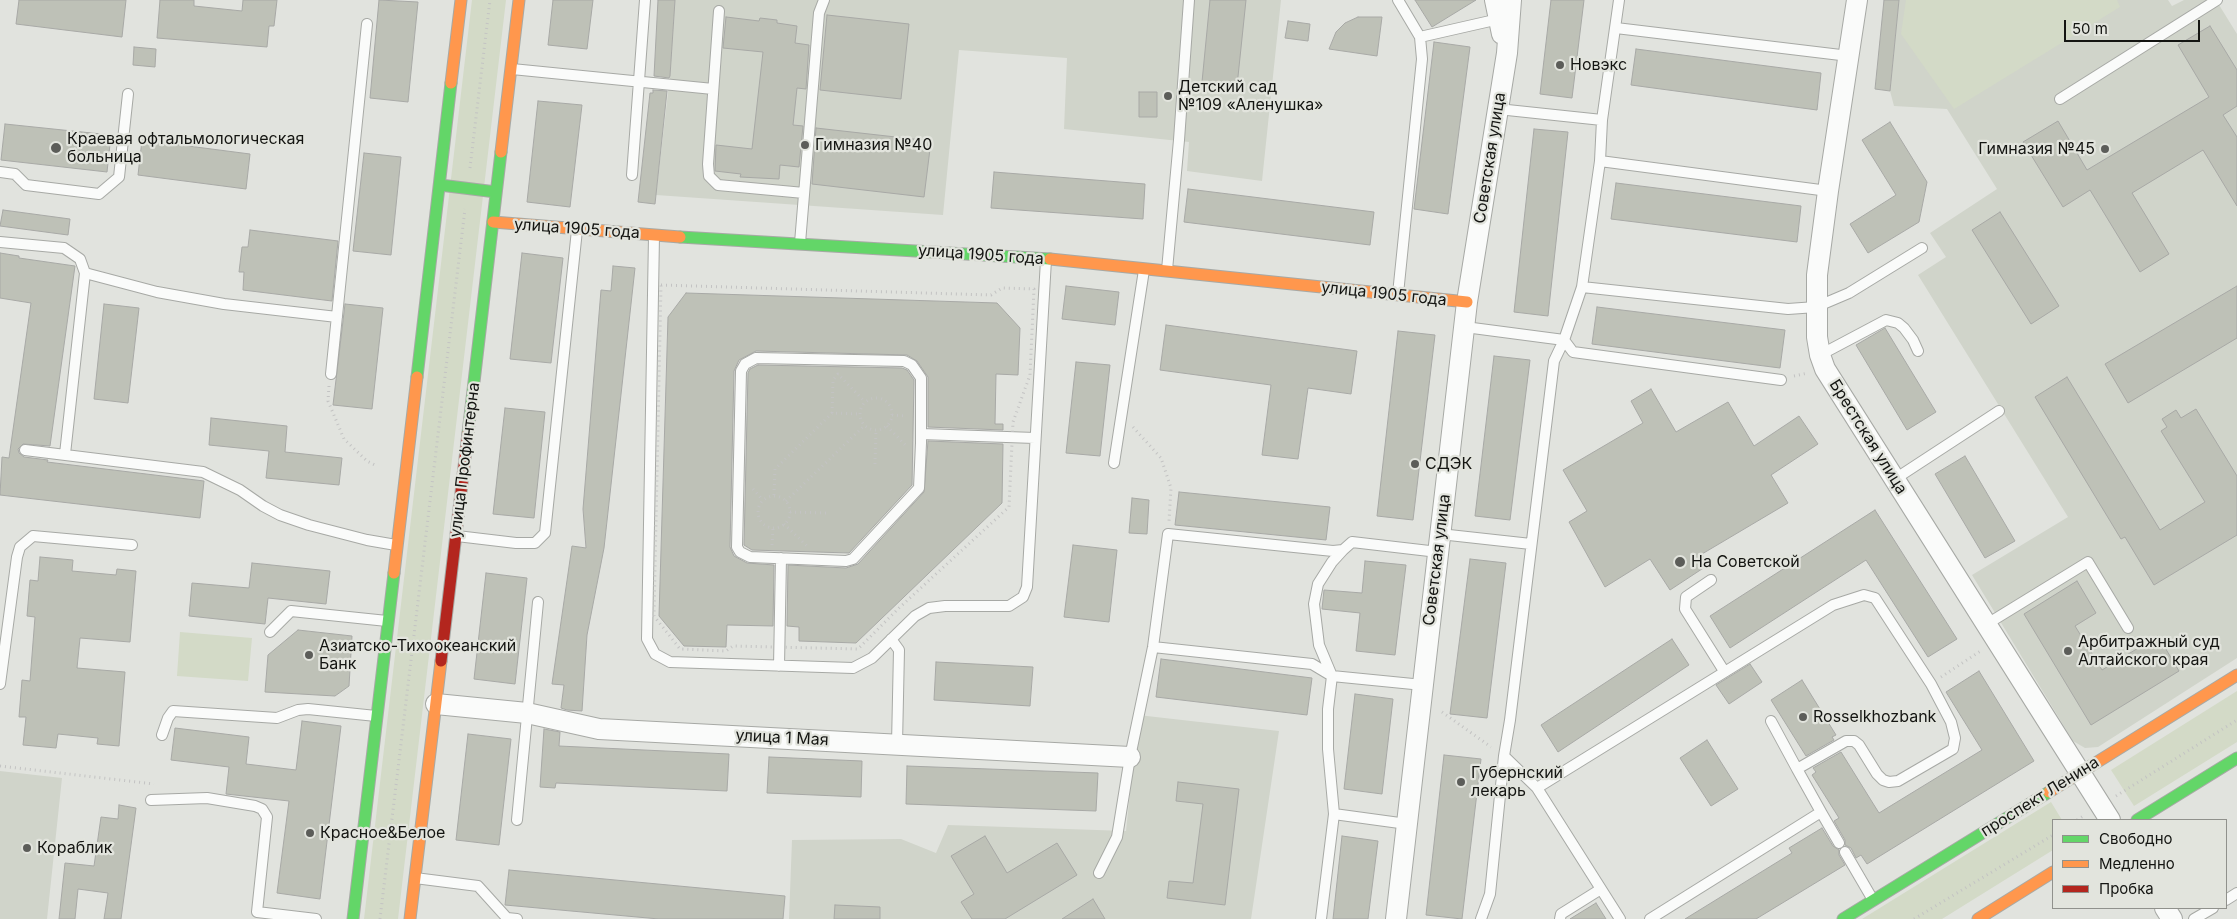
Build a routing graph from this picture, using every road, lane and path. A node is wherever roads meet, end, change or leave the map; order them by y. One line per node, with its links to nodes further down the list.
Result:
1 (461, 0): 29 (street)
2 (490, 0): 30 (path)
3 (519, 0): 19 (street, улица Профинтерна)
4 (645, 0): 20 (lane)
5 (824, 0): 33 (lane)
6 (1189, 0): 42 (lane)
7 (1398, 0): 16 (lane)
8 (1511, 0): 17 (street, Советская улица)
9 (1618, 0): 15 (lane)
10 (1857, 0): 18 (street, Брестская улица)
11 (2218, 0): 23 (lane)
12 (1497, 10): 16 (lane); 17 (street, Советская улица)
13 (719, 11): 21 (lane)
14 (366, 24): 48 (lane)
15 (1616, 28): 18 (lane); 25 (lane)
16 (1420, 37): 45 (lane)
17 (1507, 52): 24 (street, Советская улица)
18 (1849, 56): 31 (street, Брестская улица)
19 (511, 69): 20 (lane); 32 (street, улица Профинтерна)
20 (639, 82): 21 (lane); 28 (lane)
21 (713, 89): 33 (lane)
22 (128, 94): 27 (lane)
23 (2060, 99)
24 (1498, 109): 25 (lane); 46 (street, Советская улица)
25 (1602, 120): 26 (lane)
26 (1600, 161): 31 (lane); 44 (lane)
27 (0, 172)
28 (632, 175)
29 (440, 185): 30 (street); 88 (street)
30 (468, 188): 32 (street); 144 (path)
31 (1828, 191): 47 (street, Брестская улица)
32 (496, 192): 34 (street, улица Профинтерна)
33 (804, 193): 38 (lane)
34 (493, 222): 35 (street, улица 1905 года); 84 (street, улица Профинтерна)
35 (577, 230): 36 (street, улица 1905 года); 84 (lane)
36 (654, 235): 38 (street, улица 1905 года); 102 (lane)
37 (0, 242): 43 (lane)
38 (800, 244): 40 (street, улица 1905 года)
39 (1922, 248): 47 (lane)
40 (1046, 259): 41 (street, улица 1905 года); 69 (lane)
41 (1144, 269): 42 (street, улица 1905 года); 61 (lane)
42 (1167, 271): 45 (street, улица 1905 года)
43 (85, 273): 48 (lane); 72 (lane)
44 (1582, 287): 47 (lane); 50 (lane)
45 (1398, 295): 46 (street, улица 1905 года)
46 (1467, 302): 49 (street, Советская улица)
47 (1816, 306): 52 (street, Брестская улица)
48 (337, 317): 53 (lane)
49 (1464, 327): 50 (lane); 85 (street, Советская улица)
50 (1564, 340): 56 (lane); 86 (lane)
51 (1918, 351): 52 (lane)
52 (1822, 362): 56 (path); 76 (street, Брестская улица)
53 (331, 374): 75 (path)
54 (829, 374): 55 (path)
55 (840, 374): 57 (path); 59 (path)
56 (1780, 380)
57 (865, 402): 60 (path); 62 (path)
58 (1999, 411): 76 (lane)
59 (832, 413): 60 (path); 77 (path)
60 (860, 414): 64 (path)
61 (1121, 414): 74 (lane); 83 (path)
62 (892, 415): 63 (path); 65 (path)
63 (909, 416)
64 (865, 426): 66 (path); 78 (path)
65 (887, 426): 66 (path); 71 (path)
66 (876, 430): 73 (path)
67 (921, 434): 68 (lane); 92 (lane); 92 (lane)
68 (1012, 438): 69 (lane); 100 (path); 100 (path)
69 (1035, 438): 99 (lane)
70 (26, 450): 72 (lane)
71 (911, 451)
72 (65, 454): 88 (lane)
73 (875, 464)
74 (1114, 464)
75 (375, 465)
76 (1895, 479): 98 (street, Брестская улица)
77 (774, 496): 78 (path); 82 (path)
78 (786, 501): 79 (path)
79 (790, 512): 80 (path); 81 (path)
80 (826, 513)
81 (784, 524): 82 (path); 89 (path)
82 (773, 528): 91 (path)
83 (1168, 534): 90 (lane); 101 (lane)
84 (456, 536): 109 (street, улица Профинтерна)
85 (1439, 543): 86 (lane); 90 (lane); 108 (street, Советская улица)
86 (1531, 544): 117 (lane)
87 (132, 545): 106 (lane)
88 (397, 546): 95 (street)
89 (809, 548)
90 (1344, 550): 105 (lane)
91 (772, 553)
92 (781, 558): 100 (lane)
93 (1711, 580): 103 (lane)
94 (538, 602): 111 (lane)
95 (388, 621): 97 (lane); 112 (street)
96 (2128, 628): 98 (lane)
97 (270, 632)
98 (1992, 632): 107 (path); 122 (street, Брестская улица)
99 (891, 639): 102 (lane); 116 (lane)
100 (780, 647): 102 (lane)
101 (1153, 647): 105 (lane); 118 (lane)
102 (779, 666)
103 (1724, 671): 107 (lane); 124 (lane)
104 (2237, 675): 122 (street, проспект Ленина)
105 (1332, 676): 108 (lane); 128 (lane)
106 (0, 684)
107 (1931, 684): 121 (lane)
108 (1423, 685): 132 (street, Советская улица)
109 (436, 704): 111 (street, улица 1 Мая); 138 (street, улица Профинтерна)
110 (1442, 712): 117 (path)
111 (528, 713): 116 (street, улица 1 Мая); 131 (lane)
112 (377, 716): 115 (lane); 143 (street)
113 (2237, 720): 127 (path)
114 (1771, 721): 121 (lane)
115 (162, 735)
116 (897, 744): 118 (street, улица 1 Мая)
117 (1504, 756): 124 (lane); 149 (lane)
118 (1130, 757): 136 (lane)
119 (2237, 758): 130 (street)
120 (0, 766): 123 (path)
121 (1798, 769): 126 (lane)
122 (2080, 772): 127 (street, Брестская улица); 140 (street, проспект Ленина)
123 (154, 784)
124 (1538, 788): 139 (lane)
125 (151, 800): 142 (lane)
126 (1821, 812): 134 (lane); 152 (lane)
127 (2106, 813): 129 (path)
128 (1334, 814): 132 (lane); 147 (lane)
129 (2081, 819)
130 (2139, 819)
131 (517, 820)
132 (1407, 824): 148 (street, Советская улица)
133 (2052, 835): 154 (path)
134 (1839, 843)
135 (1845, 852): 140 (lane)
136 (1100, 873)
137 (2052, 873): 155 (street)
138 (415, 878): 145 (street, улица Профинтерна); 146 (lane)
139 (1601, 889): 150 (lane); 151 (lane)
140 (1873, 900): 153 (street, проспект Ленина)
141 (2211, 909): 156 (lane)
142 (316, 919)
143 (354, 919)
144 (380, 919)
145 (410, 919)
146 (510, 919)
147 (1321, 919)
148 (1396, 919)
149 (1481, 919)
150 (1560, 919)
151 (1620, 919)
152 (1650, 919)
153 (1843, 919)
154 (1914, 919)
155 (1978, 919)
156 (2194, 919)

